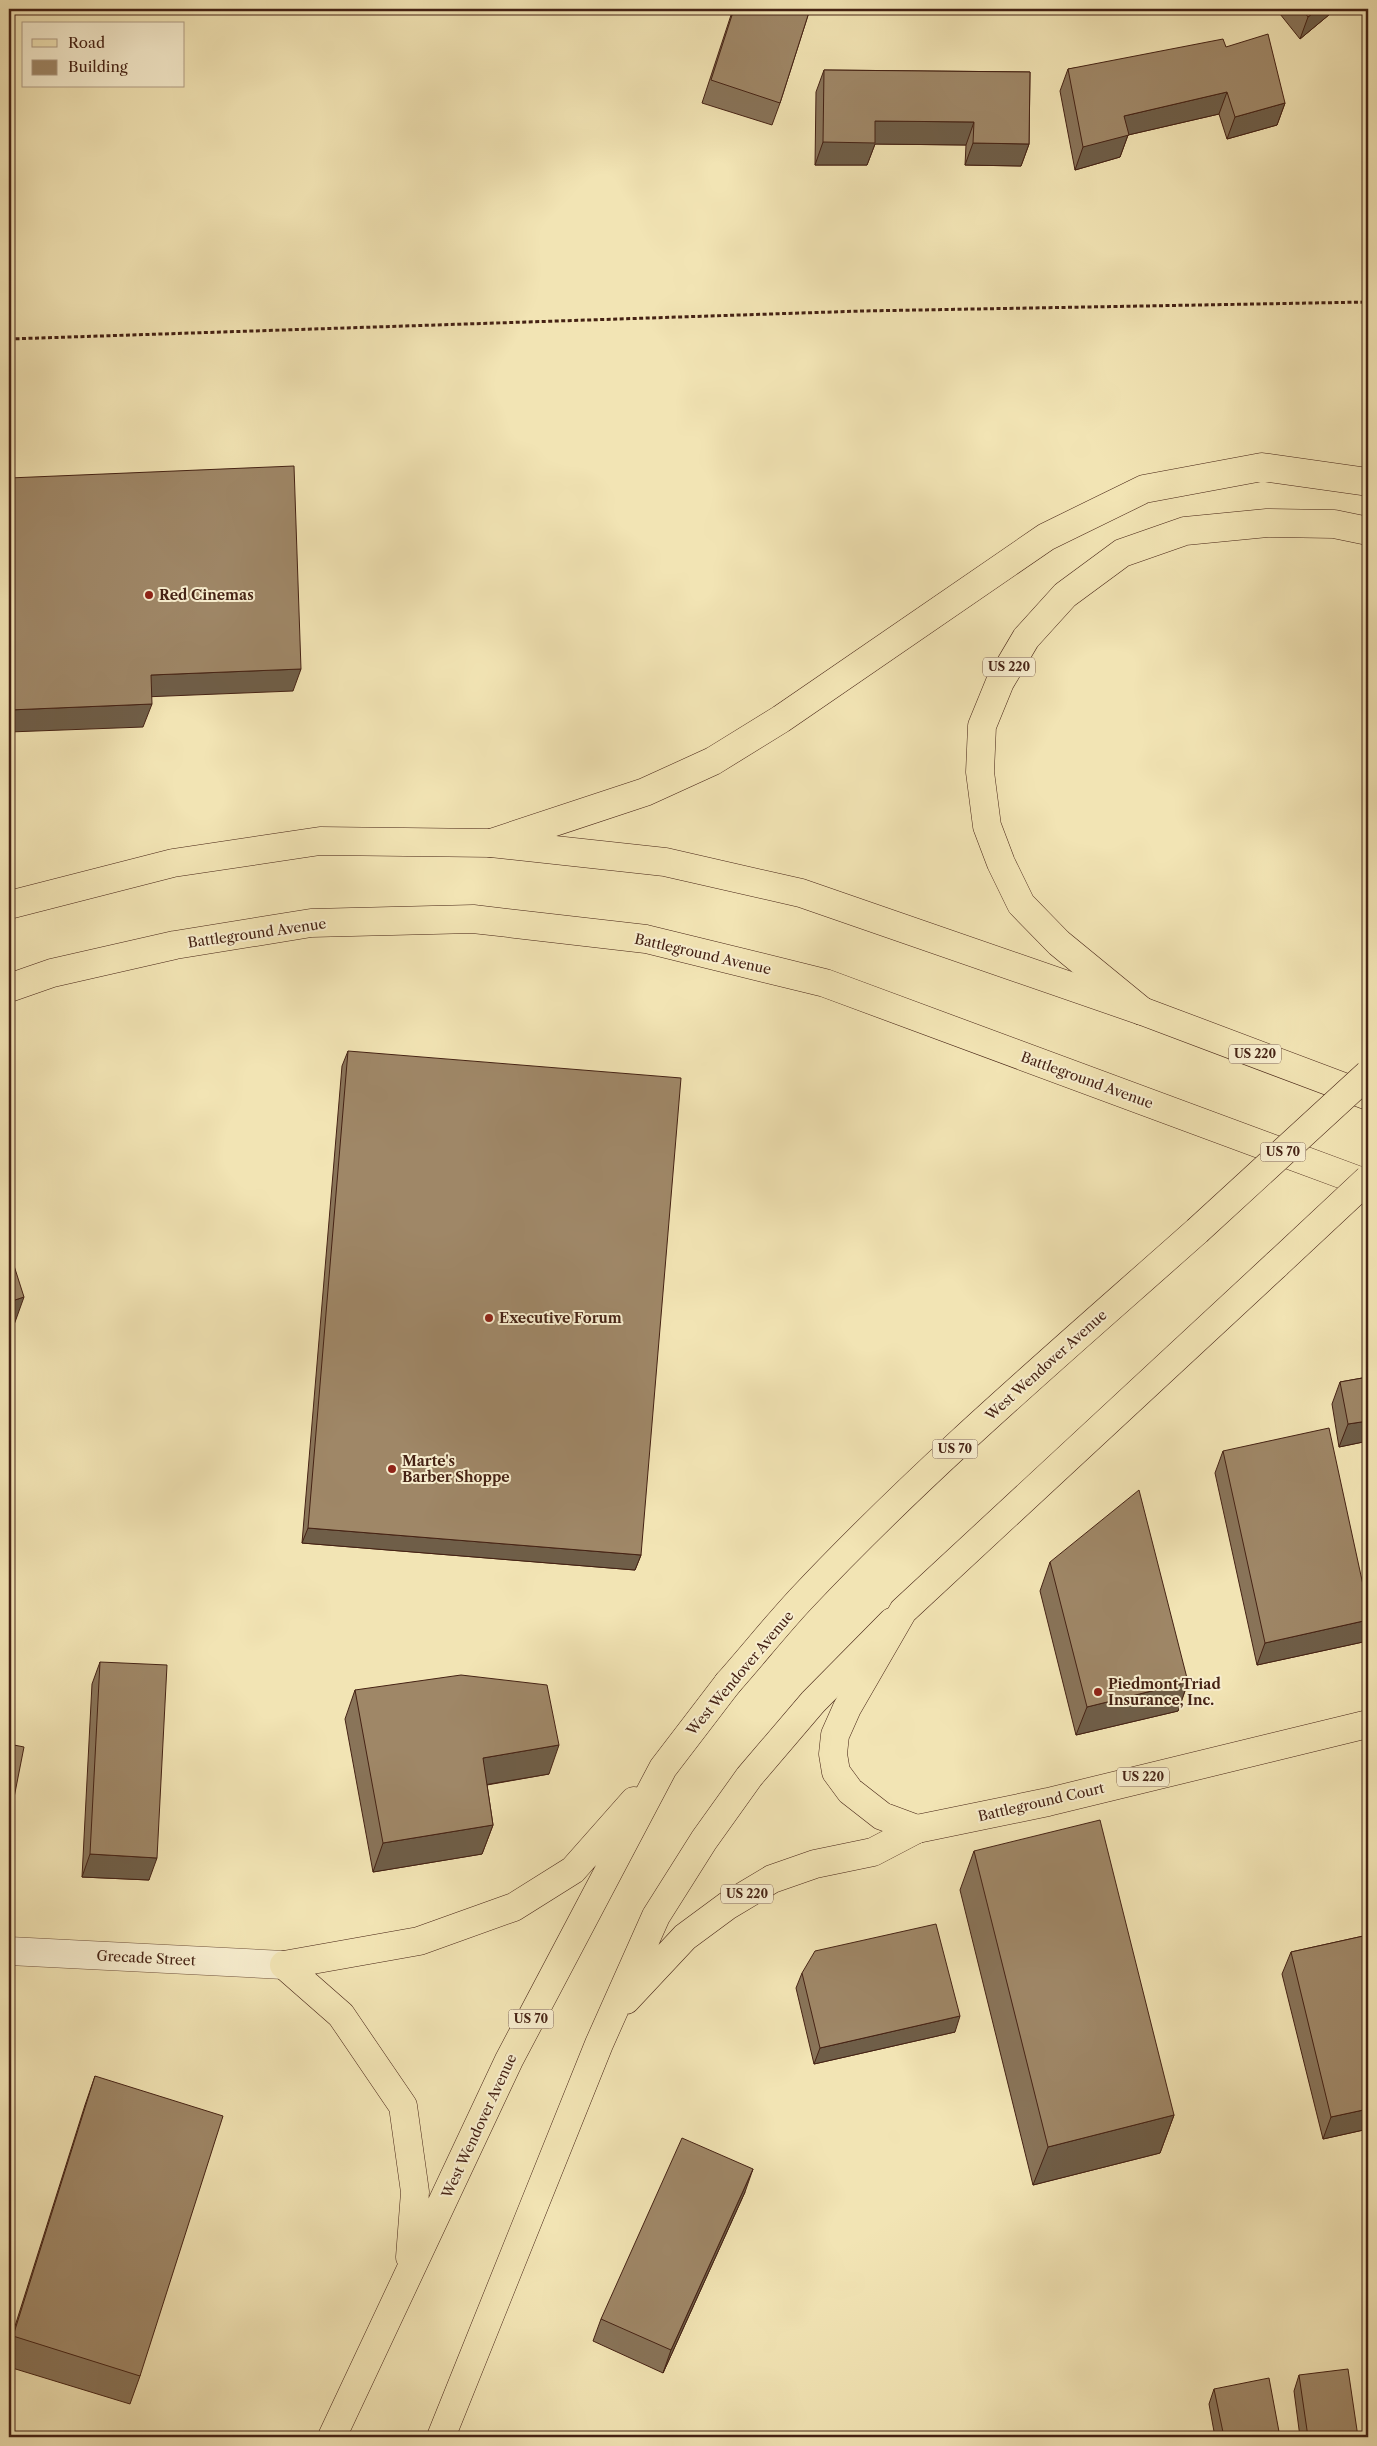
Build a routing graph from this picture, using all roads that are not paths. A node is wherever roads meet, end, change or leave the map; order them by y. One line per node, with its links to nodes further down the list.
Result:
1 (1368, 482): 3 (main road)
2 (1368, 531): 6 (main road, US 220)
3 (491, 843): 4 (main road); 6 (main road)
4 (9, 905)
5 (9, 988): 10 (main road, Battleground Avenue)
6 (1142, 1011): 8 (main road, US 220)
7 (1368, 1074): 13 (main road, West Wendover Avenue / US 70, bridge)
8 (1368, 1096)
9 (1368, 1179): 11 (main road, bridge)
10 (1368, 1184)
11 (903, 1611): 14 (main road); 17 (main road)
12 (1368, 1724): 14 (main road, Battleground Court / US 220)
13 (663, 1768): 16 (main road); 18 (main road, West Wendover Avenue / US 70)
14 (917, 1829): 17 (main road, US 220)
15 (9, 1951): 16 (street, Grecade Street)
16 (284, 1964): 18 (main road)
17 (611, 2016): 20 (main road)
18 (409, 2274): 19 (main road, West Wendover Avenue / US 70)
19 (332, 2437)
20 (441, 2437)

